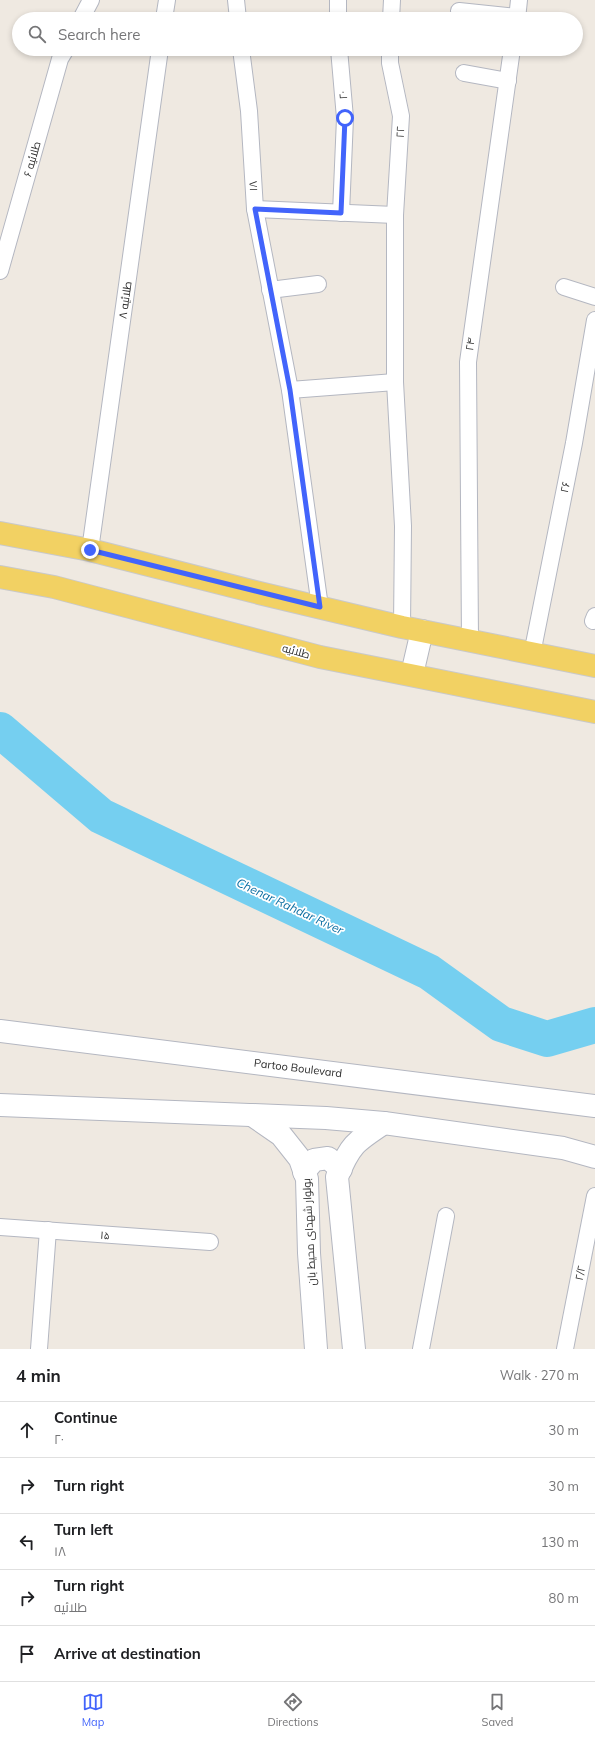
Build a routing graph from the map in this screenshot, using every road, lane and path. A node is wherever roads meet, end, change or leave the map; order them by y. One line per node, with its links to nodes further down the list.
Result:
1 (91, 0): 8 (street)
2 (167, 0): 9 (street)
3 (236, 0): 10 (street)
4 (338, 0): 11 (street)
5 (392, 0): 12 (street)
6 (519, 0): 14 (street)
7 (459, 10): 13 (street)
8 (85, 12)
9 (165, 12)
10 (237, 12)
11 (338, 12)
12 (391, 12)
13 (474, 12)
14 (518, 12)
15 (62, 56): 26 (street, طلائیه ۶)
16 (159, 56): 35 (street, طلائیه ۸)
17 (242, 56): 23 (street, ۱۸)
18 (340, 56): 24 (street, ۲۰)
19 (390, 56): 25 (street, ۲۲)
20 (511, 56): 22 (street, ۲۴)
21 (464, 73): 22 (street)
22 (508, 81): 39 (street, ۲۴)
23 (255, 209): 24 (street); 29 (street, ۱۸)
24 (341, 213): 25 (street)
25 (396, 215): 32 (street, ۲۲)
26 (0, 271)
27 (318, 284): 29 (street)
28 (564, 287): 30 (street)
29 (270, 290): 33 (street, ۱۸)
30 (595, 296)
31 (595, 321): 40 (street, ۲۶)
32 (395, 382): 33 (street); 38 (street, ۲۲)
33 (290, 390): 37 (street, ۱۸)
34 (0, 533): 35 (main road)
35 (90, 550): 37 (main road)
36 (0, 577): 42 (main road, طلائیه)
37 (320, 607): 38 (main road)
38 (412, 629): 39 (main road); 42 (main road)
39 (470, 641): 40 (main road)
40 (532, 654): 41 (main road)
41 (595, 666)
42 (412, 674): 43 (main road, طلائیه)
43 (595, 712)
44 (0, 1031): 46 (main road, Partoo Boulevard)
45 (0, 1105): 47 (main road)
46 (595, 1106)
47 (251, 1115): 48 (main road); 51 (main road, بولوار شهدای محیط بان)
48 (384, 1123): 49 (main road); 50 (main road)
49 (595, 1157)
50 (341, 1169): 51 (main road); 59 (main road)
51 (304, 1172): 58 (main road, بولوار شهدای محیط بان)
52 (595, 1196): 61 (street, ۲/۲)
53 (446, 1216): 60 (street)
54 (0, 1227): 55 (street, ۱۵)
55 (48, 1230): 56 (street, ۱۵); 57 (street)
56 (210, 1242)
57 (39, 1349)
58 (316, 1349)
59 (354, 1349)
60 (421, 1349)
61 (565, 1349)

